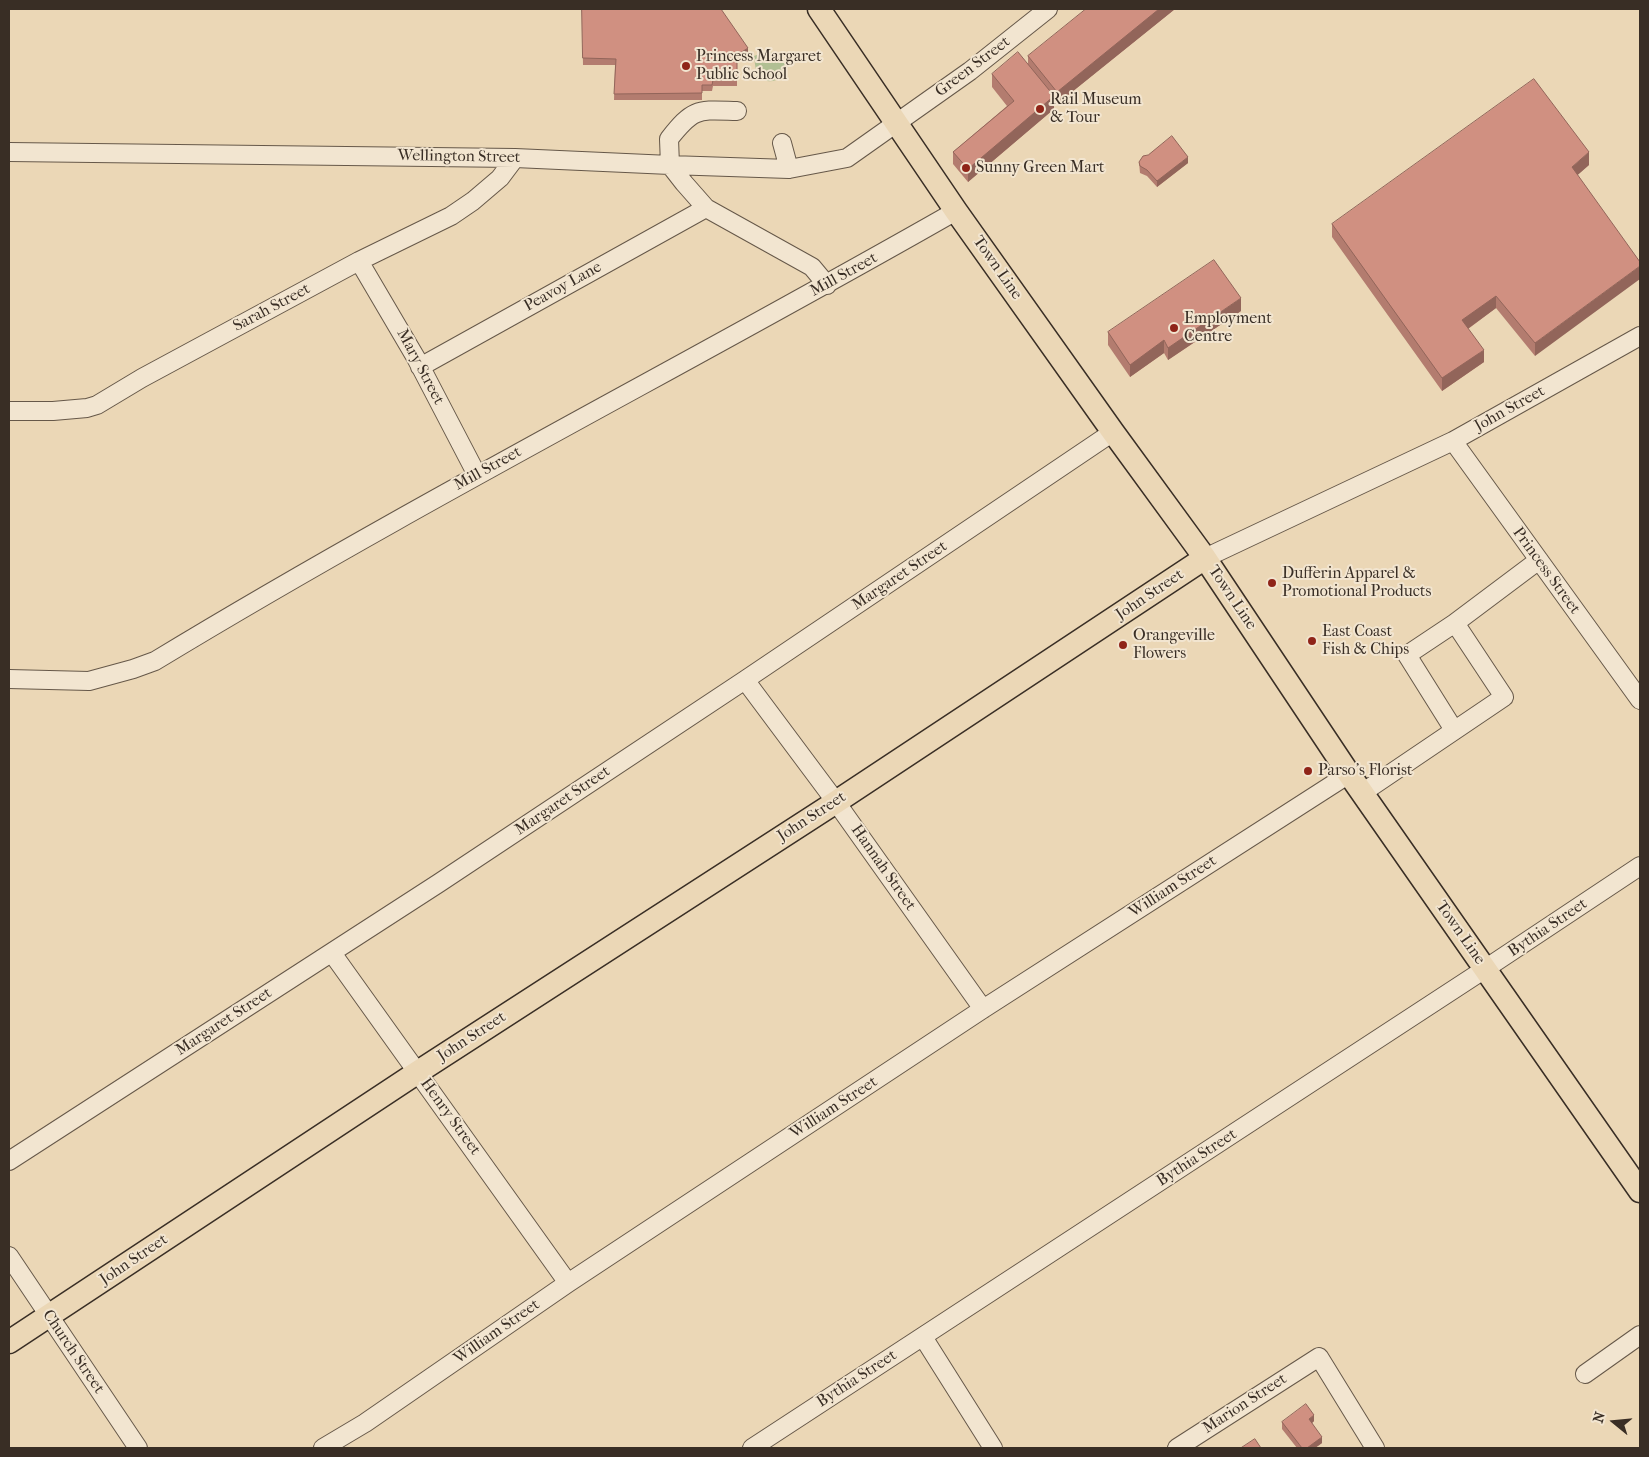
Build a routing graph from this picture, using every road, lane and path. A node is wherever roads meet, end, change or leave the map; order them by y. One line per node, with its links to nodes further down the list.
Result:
1 (819, 9): 4 (main road, Town Line)
2 (1048, 9): 4 (street, Green Street)
3 (736, 111): 8 (street)
4 (897, 124): 9 (street, Wellington Street); 11 (main road, Town Line)
5 (782, 143): 9 (street)
6 (9, 152): 7 (street, Wellington Street)
7 (514, 158): 8 (street, Wellington Street); 12 (street, Sarah Street)
8 (670, 165): 9 (street, Wellington Street); 10 (street)
9 (789, 168)
10 (706, 208): 13 (street); 15 (street, Peavoy Lane)
11 (956, 212): 13 (street, Mill Street); 17 (main road, Town Line)
12 (359, 261): 15 (street, Mary Street); 16 (street, Sarah Street)
13 (828, 285): 19 (street, Mill Street)
14 (1640, 336): 18 (street, John Street)
15 (420, 367): 19 (street, Mary Street)
16 (9, 411)
17 (1113, 432): 20 (main road, Town Line); 24 (street, Margaret Street)
18 (1453, 441): 20 (street, John Street); 21 (street, Princess Street)
19 (477, 475): 23 (street, Mill Street)
20 (1205, 558): 27 (main road, Town Line); 29 (main road, John Street)
21 (1539, 560): 22 (street); 25 (street, Princess Street)
22 (1455, 623): 26 (street); 26 (street)
23 (9, 679)
24 (745, 680): 29 (street, Hannah Street); 31 (street, Margaret Street)
25 (1640, 700)
26 (1454, 730): 28 (street)
27 (1349, 774): 28 (main road, Town Line); 33 (street, William Street)
28 (1362, 793): 32 (main road, Town Line)
29 (836, 802): 33 (street, Hannah Street); 34 (main road, John Street)
30 (1640, 866): 32 (street, Bythia Street)
31 (332, 953): 34 (street, Henry Street); 35 (street, Margaret Street)
32 (1485, 969): 36 (main road, Town Line); 41 (street, Bythia Street)
33 (983, 1009): 38 (street, William Street)
34 (418, 1072): 38 (street, Henry Street); 39 (main road, John Street)
35 (9, 1161)
36 (1640, 1190)
37 (9, 1256): 39 (street, Church Street)
38 (568, 1283): 45 (street, William Street)
39 (48, 1316): 42 (main road, John Street); 44 (street, Church Street)
40 (1640, 1335): 43 (street)
41 (922, 1337): 46 (street, Bythia Street); 47 (street)
42 (9, 1342)
43 (1584, 1374)
44 (138, 1448)
45 (323, 1448)
46 (752, 1448)
47 (993, 1448)
48 (1177, 1448): 49 (street, Marion Street)
49 (1375, 1448)

